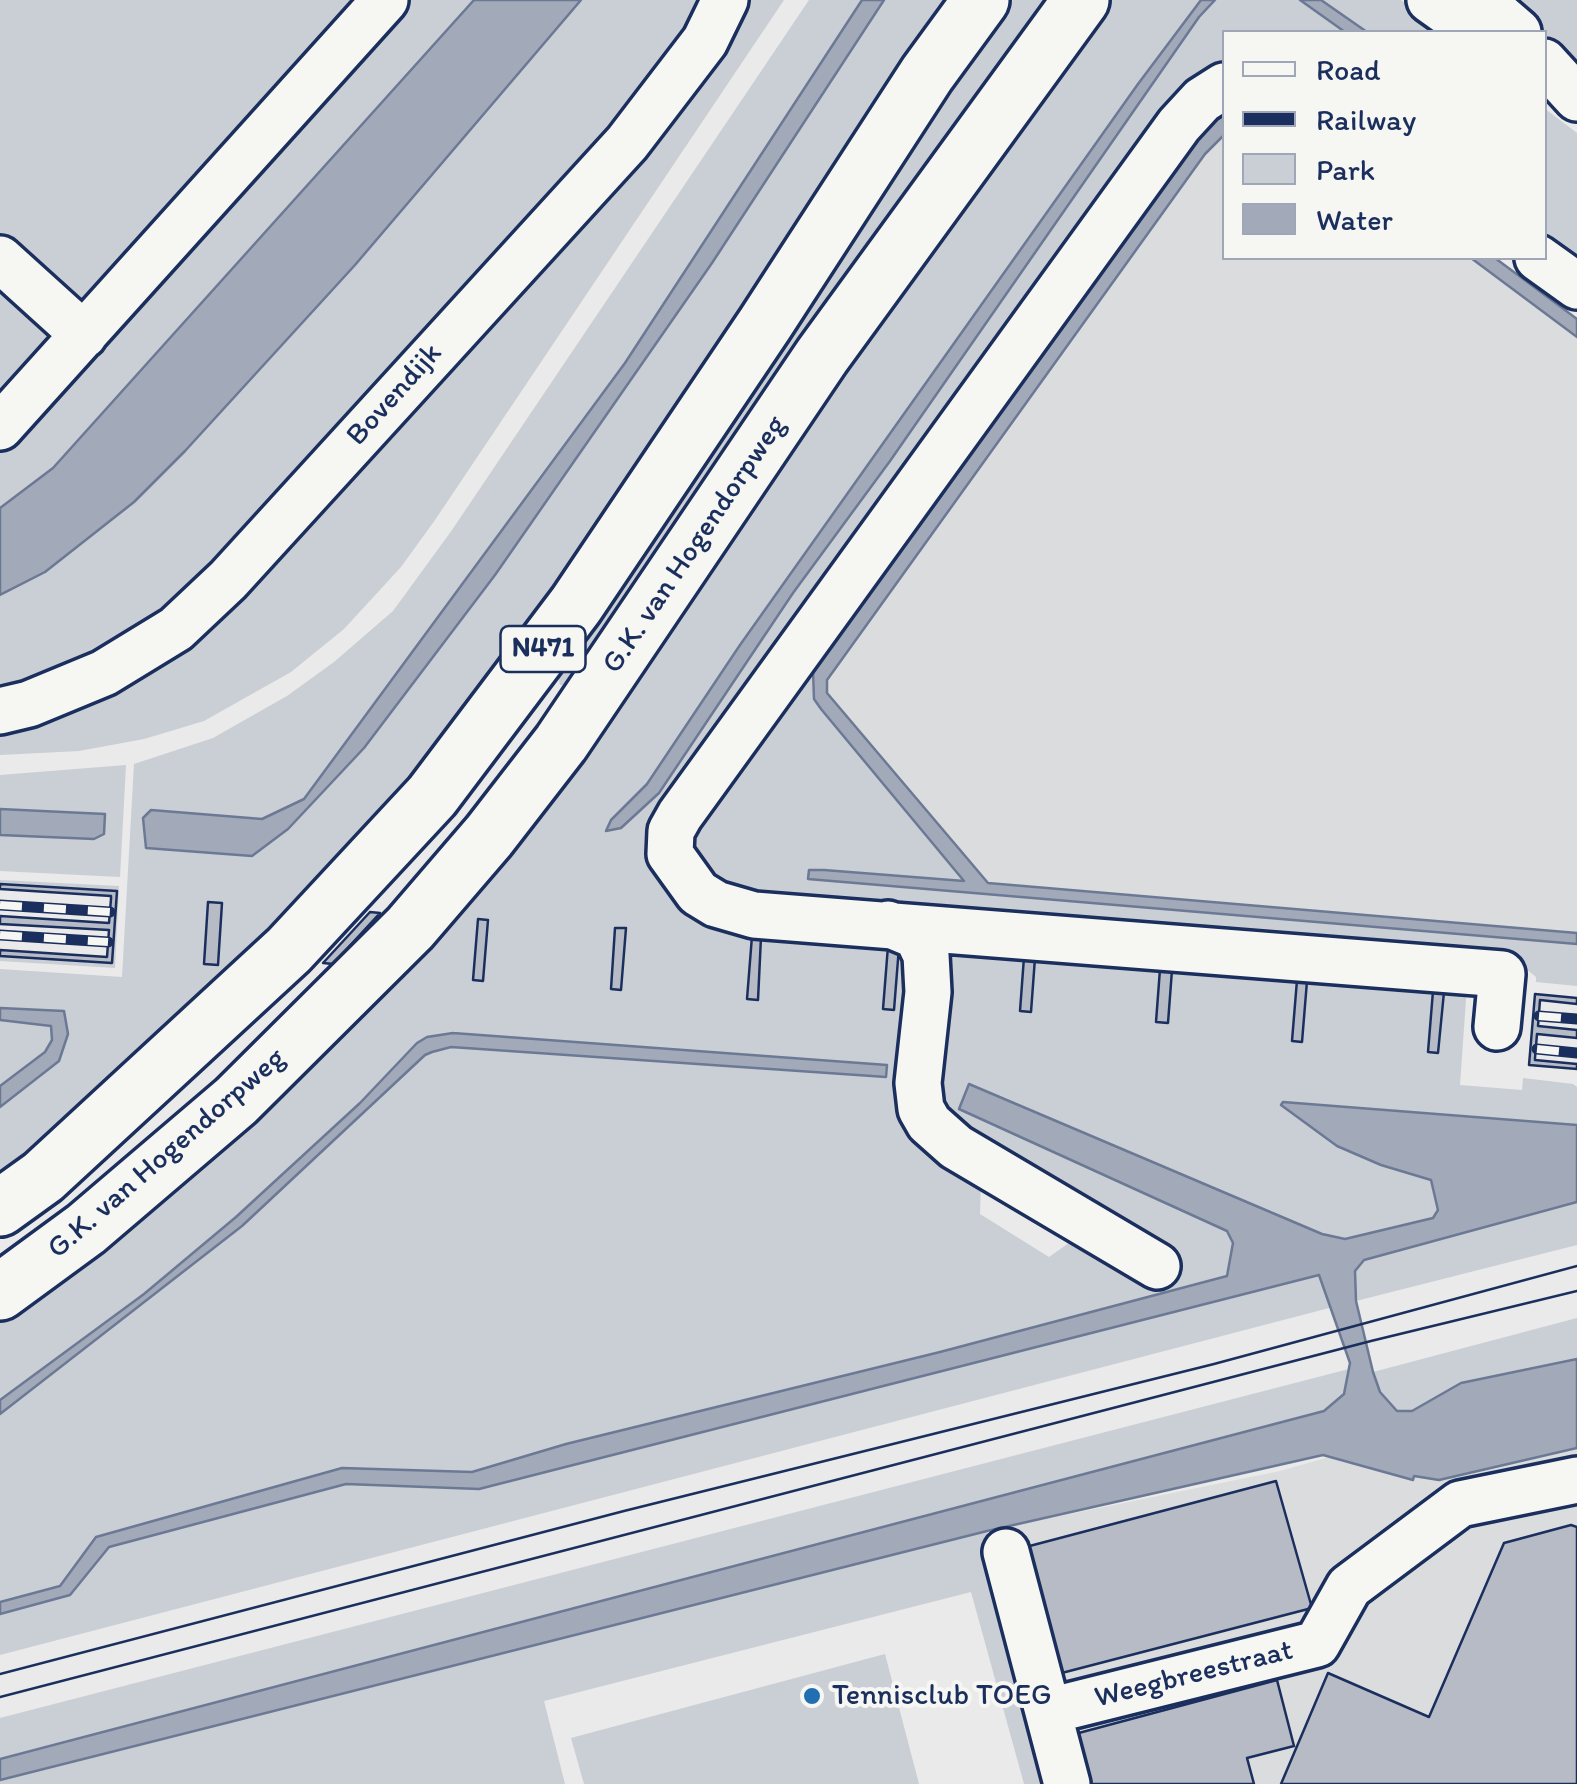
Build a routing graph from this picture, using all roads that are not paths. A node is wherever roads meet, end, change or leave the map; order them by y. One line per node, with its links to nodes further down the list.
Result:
1 (385, 0): 17 (street)
2 (726, 0): 19 (street, Bovendijk)
3 (981, 0): 22 (main road, N471)
4 (1081, 0): 24 (main road, G.K. van Hogendorpweg / N471)
5 (1430, 0): 7 (street)
6 (1481, 0): 8 (street)
7 (1472, 30)
8 (1516, 30)
9 (1547, 65): 12 (street)
10 (1547, 86): 13 (street)
11 (1222, 87): 20 (street)
12 (1577, 98)
13 (1577, 107)
14 (0, 259): 17 (street)
15 (1541, 260): 16 (street)
16 (1577, 286)
17 (84, 334): 18 (street)
18 (0, 426)
19 (0, 711)
20 (888, 924): 21 (street); 23 (street)
21 (1497, 1027)
22 (0, 1208)
23 (1157, 1266)
24 (0, 1292)
25 (1577, 1480): 27 (street, Weegbreestraat)
26 (1006, 1552): 27 (street)
27 (1049, 1712): 28 (street)
28 (1067, 1784)

